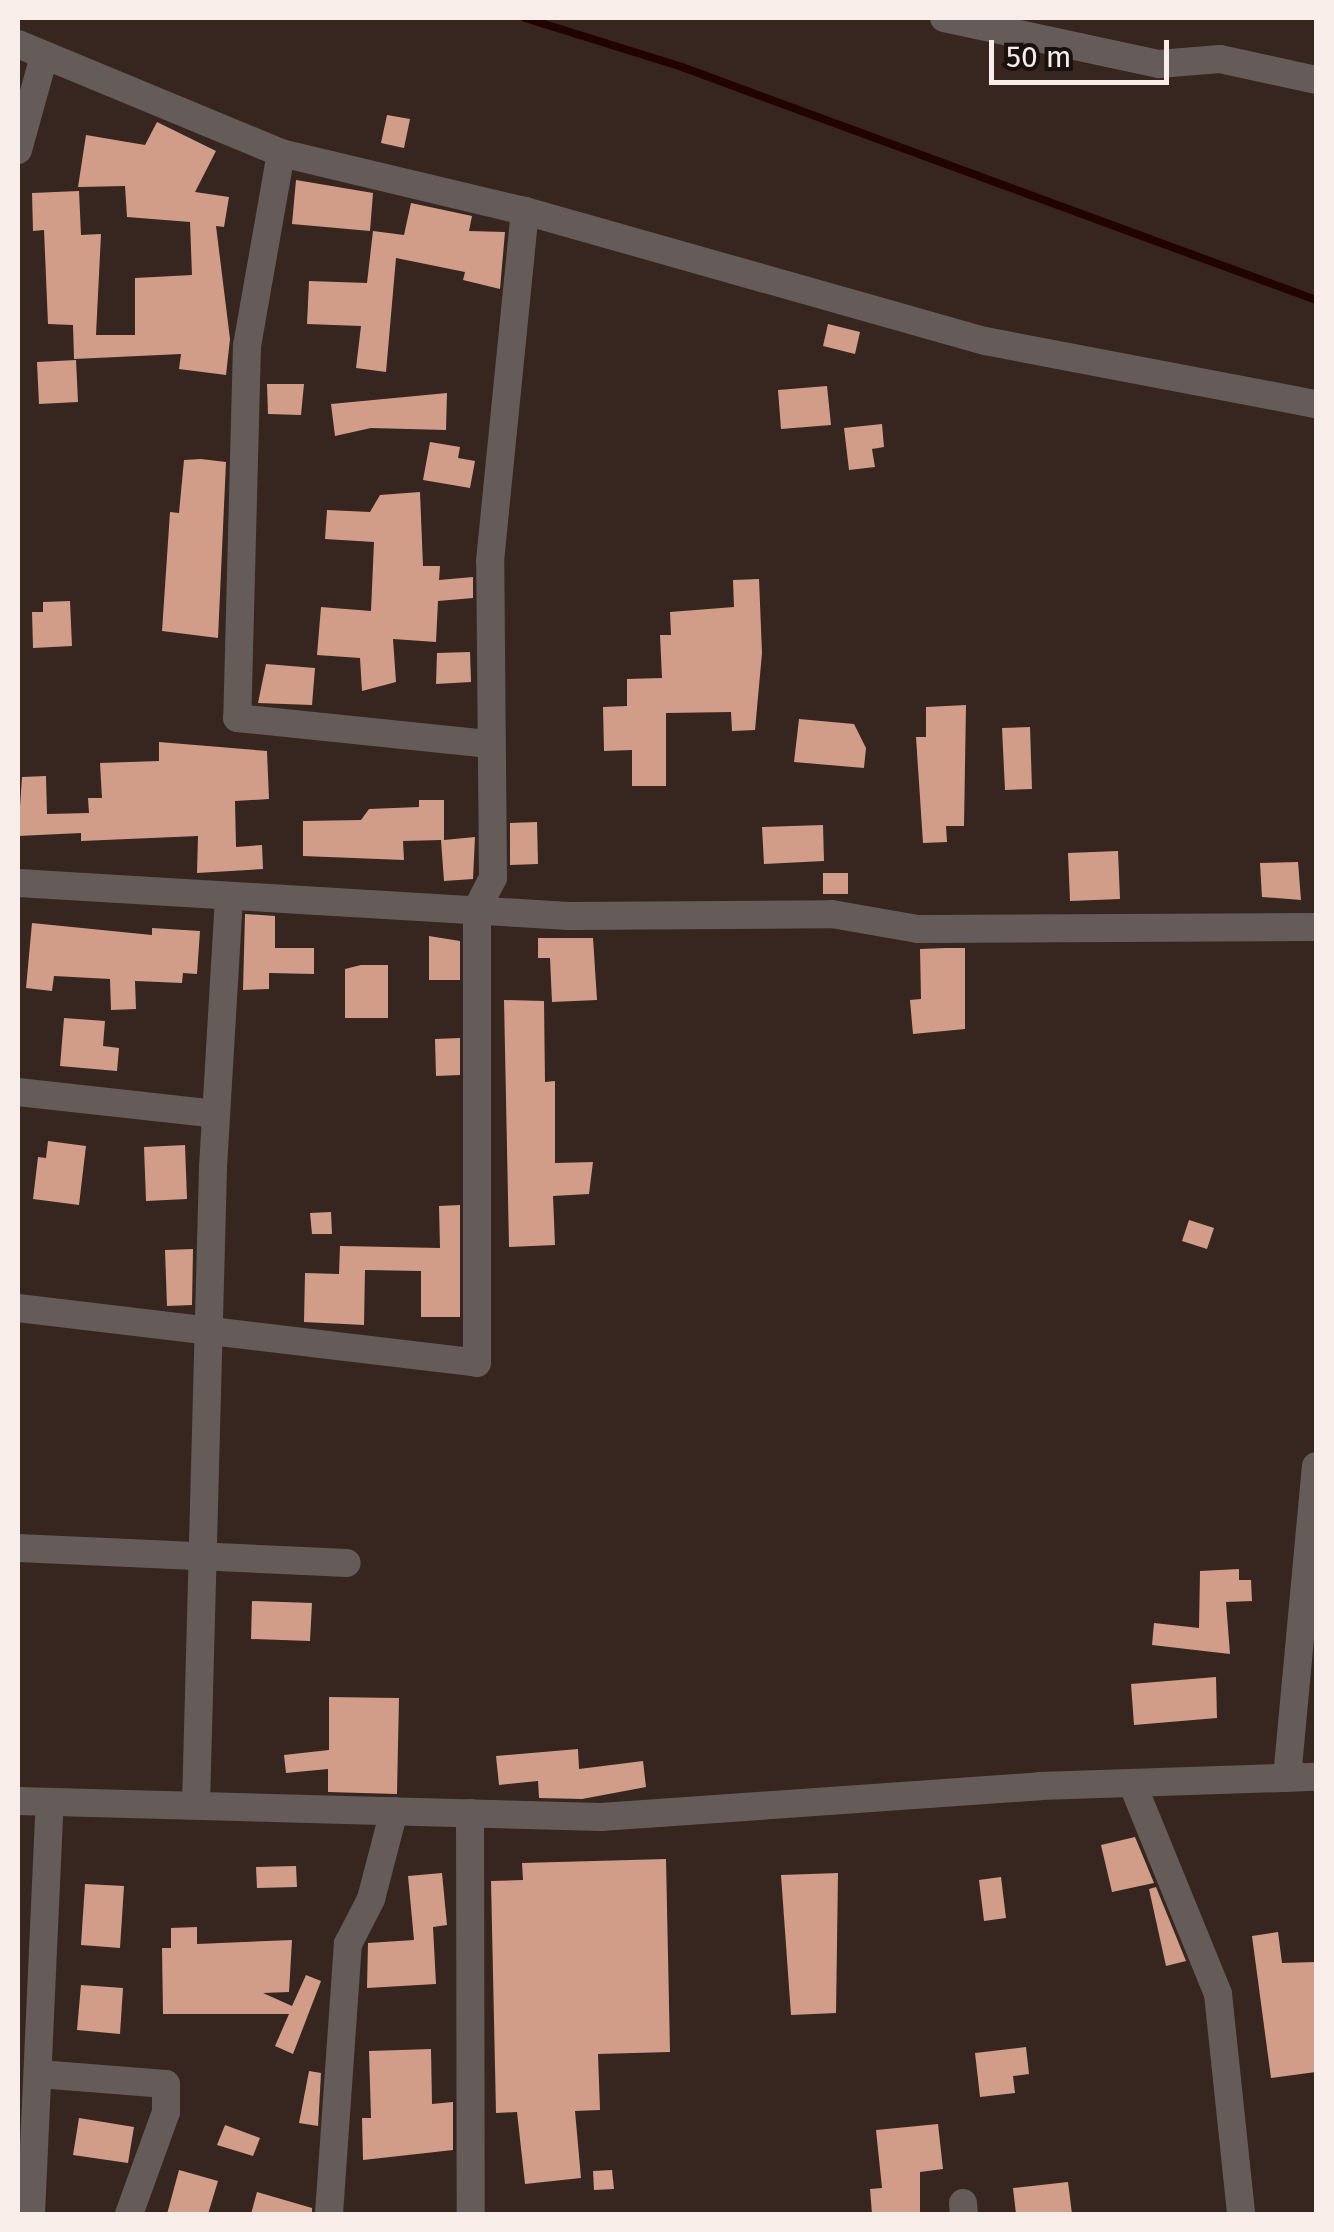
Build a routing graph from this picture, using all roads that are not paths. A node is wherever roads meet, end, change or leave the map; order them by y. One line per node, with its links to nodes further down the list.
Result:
1 (944, 18): 4 (street)
2 (18, 44): 3 (street)
3 (44, 56): 5 (street); 6 (street)
4 (1316, 80)
5 (18, 150)
6 (281, 153): 7 (street); 9 (street)
7 (525, 211): 8 (street); 9 (street)
8 (1316, 404)
9 (488, 744): 12 (street)
10 (18, 882): 11 (street)
11 (229, 896): 12 (street); 15 (street)
12 (477, 909): 13 (street); 17 (street)
13 (1316, 927)
14 (18, 1092): 15 (street)
15 (216, 1114): 17 (street)
16 (18, 1308): 17 (street)
17 (208, 1330): 20 (street)
18 (1316, 1466): 23 (street)
19 (18, 1548): 20 (street)
20 (200, 1555): 21 (street); 27 (street)
21 (347, 1563)
22 (1316, 1777): 23 (street)
23 (1287, 1778): 24 (street)
24 (1132, 1783): 29 (street); 35 (street)
25 (18, 1801): 26 (street)
26 (50, 1802): 27 (street); 30 (street)
27 (196, 1805): 28 (street)
28 (394, 1811): 29 (street); 33 (street)
29 (470, 1812): 34 (street)
30 (39, 2074): 31 (street); 32 (street)
31 (30, 2214)
32 (129, 2214)
33 (329, 2214)
34 (471, 2214)
35 (1241, 2214)

